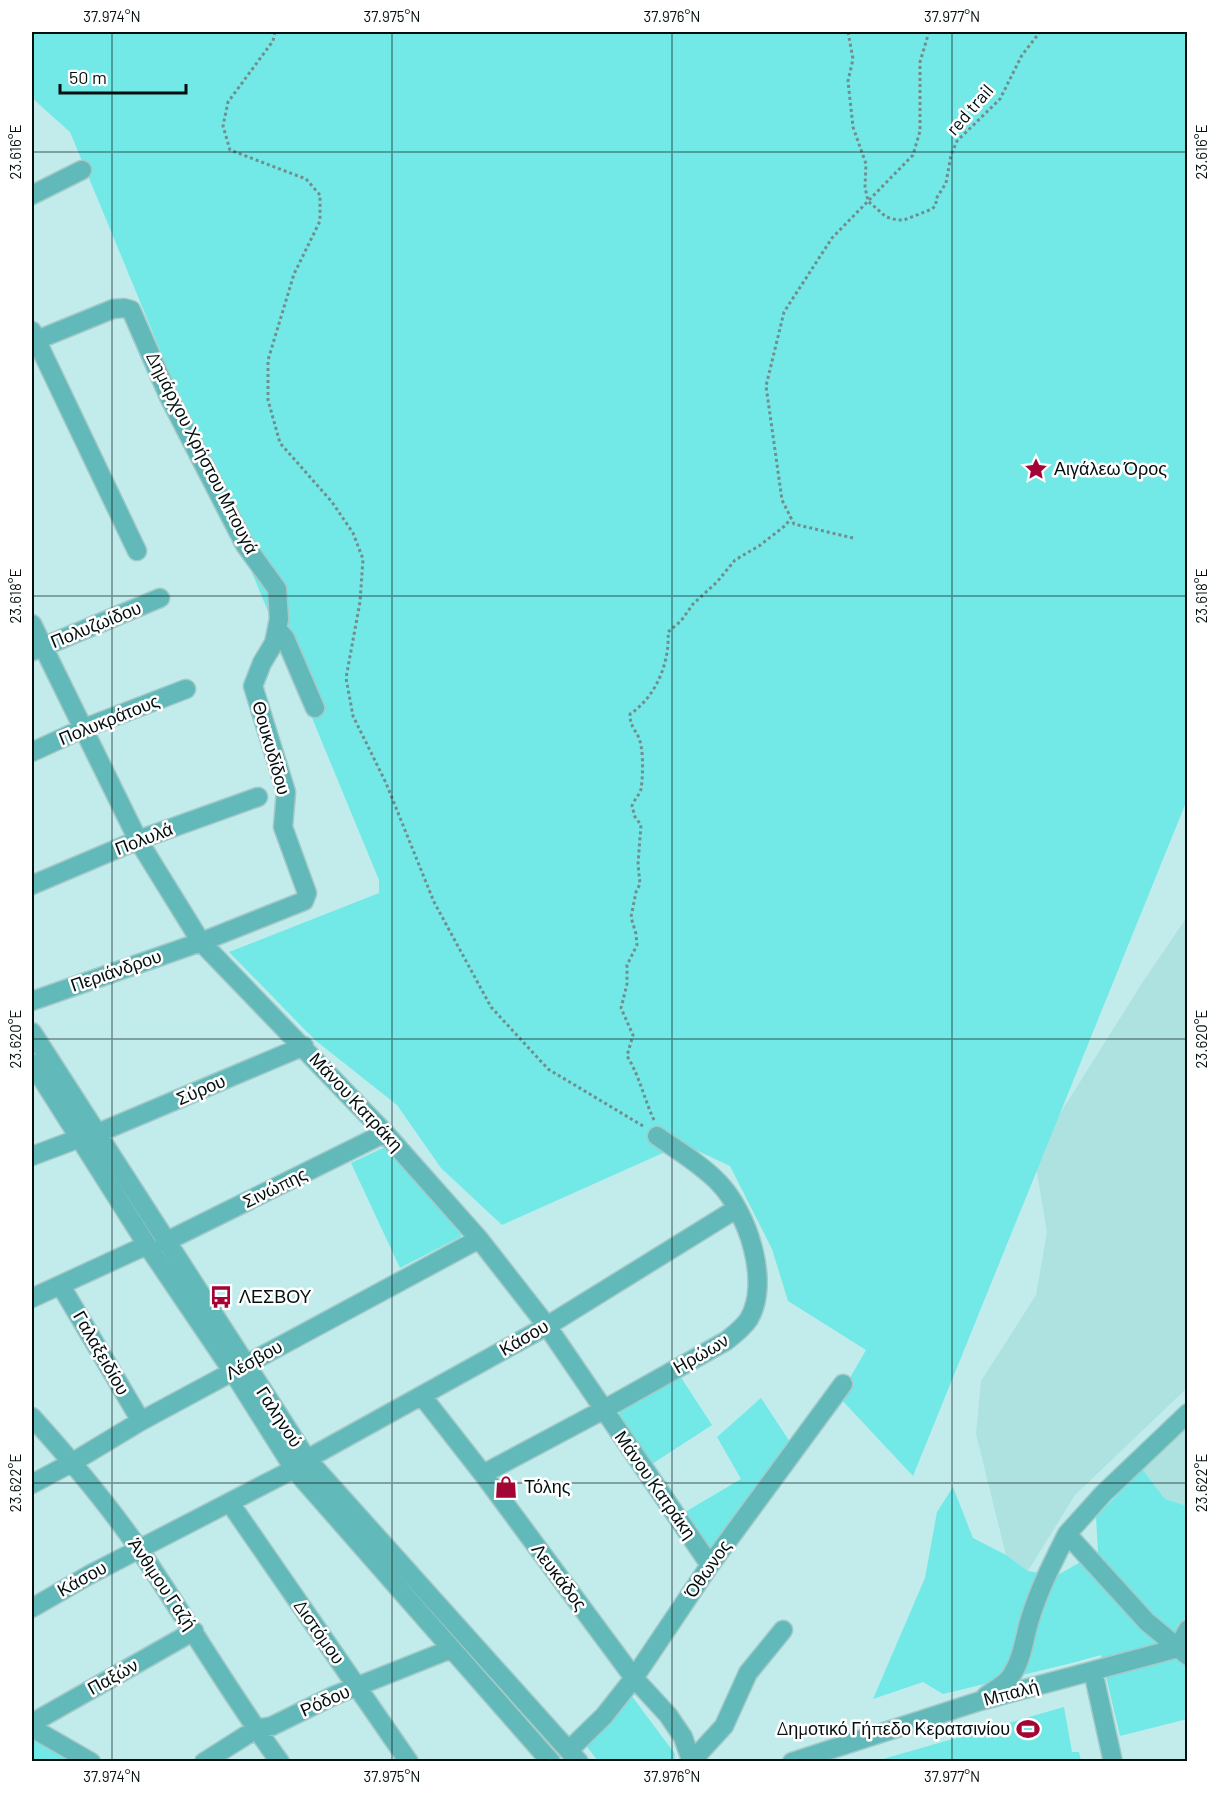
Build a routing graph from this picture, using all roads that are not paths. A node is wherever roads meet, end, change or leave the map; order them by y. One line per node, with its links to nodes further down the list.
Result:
1 (82, 170): 2 (street)
2 (32, 195)
3 (33, 338): 4 (street); 7 (street, Δημάρχου Χρήστου Μπουγά)
4 (137, 550)
5 (160, 598): 8 (street, Πολυζωίδου)
6 (32, 624): 8 (street, Μάνου Κατράκη)
7 (277, 629): 10 (street); 16 (street, Θουκυδίδου)
8 (37, 649): 11 (street, Μάνου Κατράκη)
9 (186, 688): 11 (street, Πολυκράτους)
10 (315, 708)
11 (82, 729): 12 (street, Πολυκράτους); 14 (street, Μάνου Κατράκη)
12 (32, 752)
13 (258, 797): 14 (street, Πολυλά)
14 (138, 840): 15 (street, Πολυλά); 16 (street, Μάνου Κατράκη)
15 (32, 885)
16 (201, 942): 17 (street, Περιάνδρου); 19 (street, Μάνου Κατράκη)
17 (32, 1001)
18 (32, 1032): 21 (street, Γαληνού)
19 (304, 1046): 21 (street, Σύρου); 22 (street, Μάνου Κατράκη)
20 (32, 1063): 24 (street, Γαληνού)
21 (98, 1133): 28 (street, Γαληνού)
22 (385, 1133): 27 (street, Μάνου Κατράκη); 28 (street, Σινώπης)
23 (655, 1135): 26 (street, Ηρώων)
24 (80, 1138): 25 (street); 28 (street, Γαληνού)
25 (32, 1156)
26 (736, 1209): 31 (street, Κάσου); 35 (street, Ηρώων)
27 (479, 1239): 31 (street, Μάνου Κατράκη); 32 (street, Λέσβου)
28 (156, 1244): 29 (street, Σινώπης); 32 (street, Γαληνού)
29 (61, 1286): 30 (street, Σινώπης); 38 (street, Γαλαξειδίου)
30 (32, 1298)
31 (547, 1326): 34 (street, Κάσου); 35 (street, Μάνου Κατράκη)
32 (239, 1368): 38 (street, Λέσβου); 40 (street, Γαληνού)
33 (843, 1384): 46 (street, Όθωνος)
34 (422, 1396): 40 (street, Κάσου); 41 (street, Λευκάδος)
35 (603, 1410): 41 (street, Ηρώων); 46 (street, Μάνου Κατράκη)
36 (1188, 1413): 44 (street)
37 (32, 1417): 39 (street, Άνθιμου Γαζή)
38 (141, 1421): 39 (street, Λέσβου)
39 (73, 1462): 42 (street, Λέσβου); 45 (street, Άνθιμου Γαζή)
40 (300, 1464): 43 (street, Κάσου); 51 (street, Γαληνού); 60 (street, Γαληνού)
41 (483, 1474): 54 (street, Λευκάδος)
42 (32, 1484)
43 (230, 1503): 45 (street, Κάσου); 55 (street, Διστόμου)
44 (1067, 1534): 52 (street); 56 (street)
45 (140, 1549): 47 (street, Κάσου); 50 (street, Άνθιμου Γαζή)
46 (710, 1565): 54 (street, Όθωνος)
47 (32, 1608)
48 (1188, 1629): 52 (street)
49 (783, 1630): 66 (street, Λευκάδος)
50 (194, 1631): 57 (street, Παξών); 59 (street, Άνθιμου Γαζή)
51 (451, 1649): 55 (street, Ρόδου); 65 (street, Γαληνού)
52 (1183, 1652): 53 (street, Μπαλή)
53 (1093, 1671): 56 (street, Μπαλή); 68 (street)
54 (634, 1678): 60 (street, Όθωνος); 66 (street, Λευκάδος)
55 (357, 1686): 59 (street, Ρόδου); 64 (street, Διστόμου)
56 (980, 1701): 67 (street, Μπαλή)
57 (32, 1723)
58 (32, 1728): 61 (street)
59 (256, 1729): 62 (street, Ρόδου); 63 (street, Άνθιμου Γαζή)
60 (574, 1756)
61 (91, 1761)
62 (204, 1761)
63 (280, 1761)
64 (409, 1761)
65 (552, 1761)
66 (691, 1761)
67 (792, 1761)
68 (1113, 1761)

